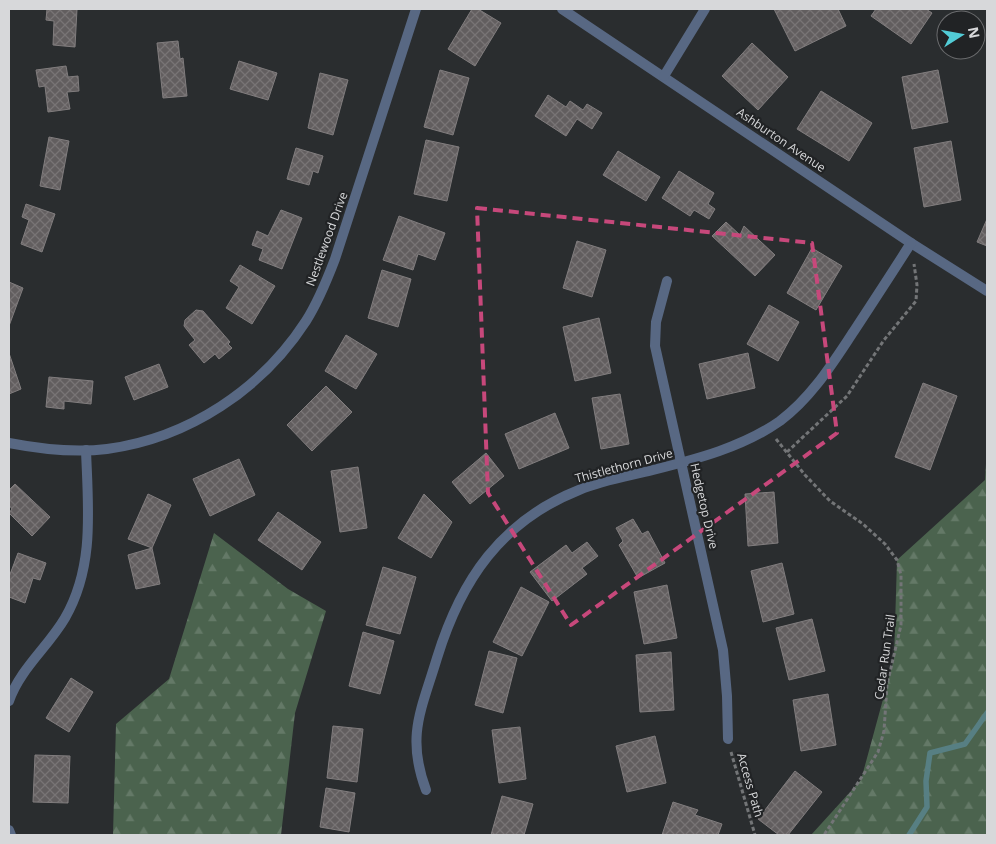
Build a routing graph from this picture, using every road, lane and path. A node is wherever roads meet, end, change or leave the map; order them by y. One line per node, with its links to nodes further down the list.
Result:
1 (416, 9): 10 (street, Nestlewood Drive)
2 (562, 9): 4 (street, Ashburton Avenue)
3 (705, 9): 4 (street)
4 (664, 76): 5 (street, Ashburton Avenue)
5 (911, 243): 7 (street, Ashburton Avenue); 8 (street, Thistlethorn Drive); 11 (path)
6 (667, 281): 12 (street, Hedgetop Drive)
7 (987, 291)
8 (768, 429): 11 (path, Cedar Run Trail); 12 (street, Thistlethorn Drive)
9 (9, 443): 10 (street, Nestlewood Drive)
10 (86, 450): 13 (street)
11 (787, 452): 19 (path, Cedar Run Trail)
12 (681, 463): 14 (street, Hedgetop Drive); 15 (street, Thistlethorn Drive)
13 (9, 701)
14 (728, 739): 18 (path, Access Path)
15 (426, 790)
16 (9, 830): 17 (street)
17 (11, 835)
18 (755, 835)
19 (824, 835)

